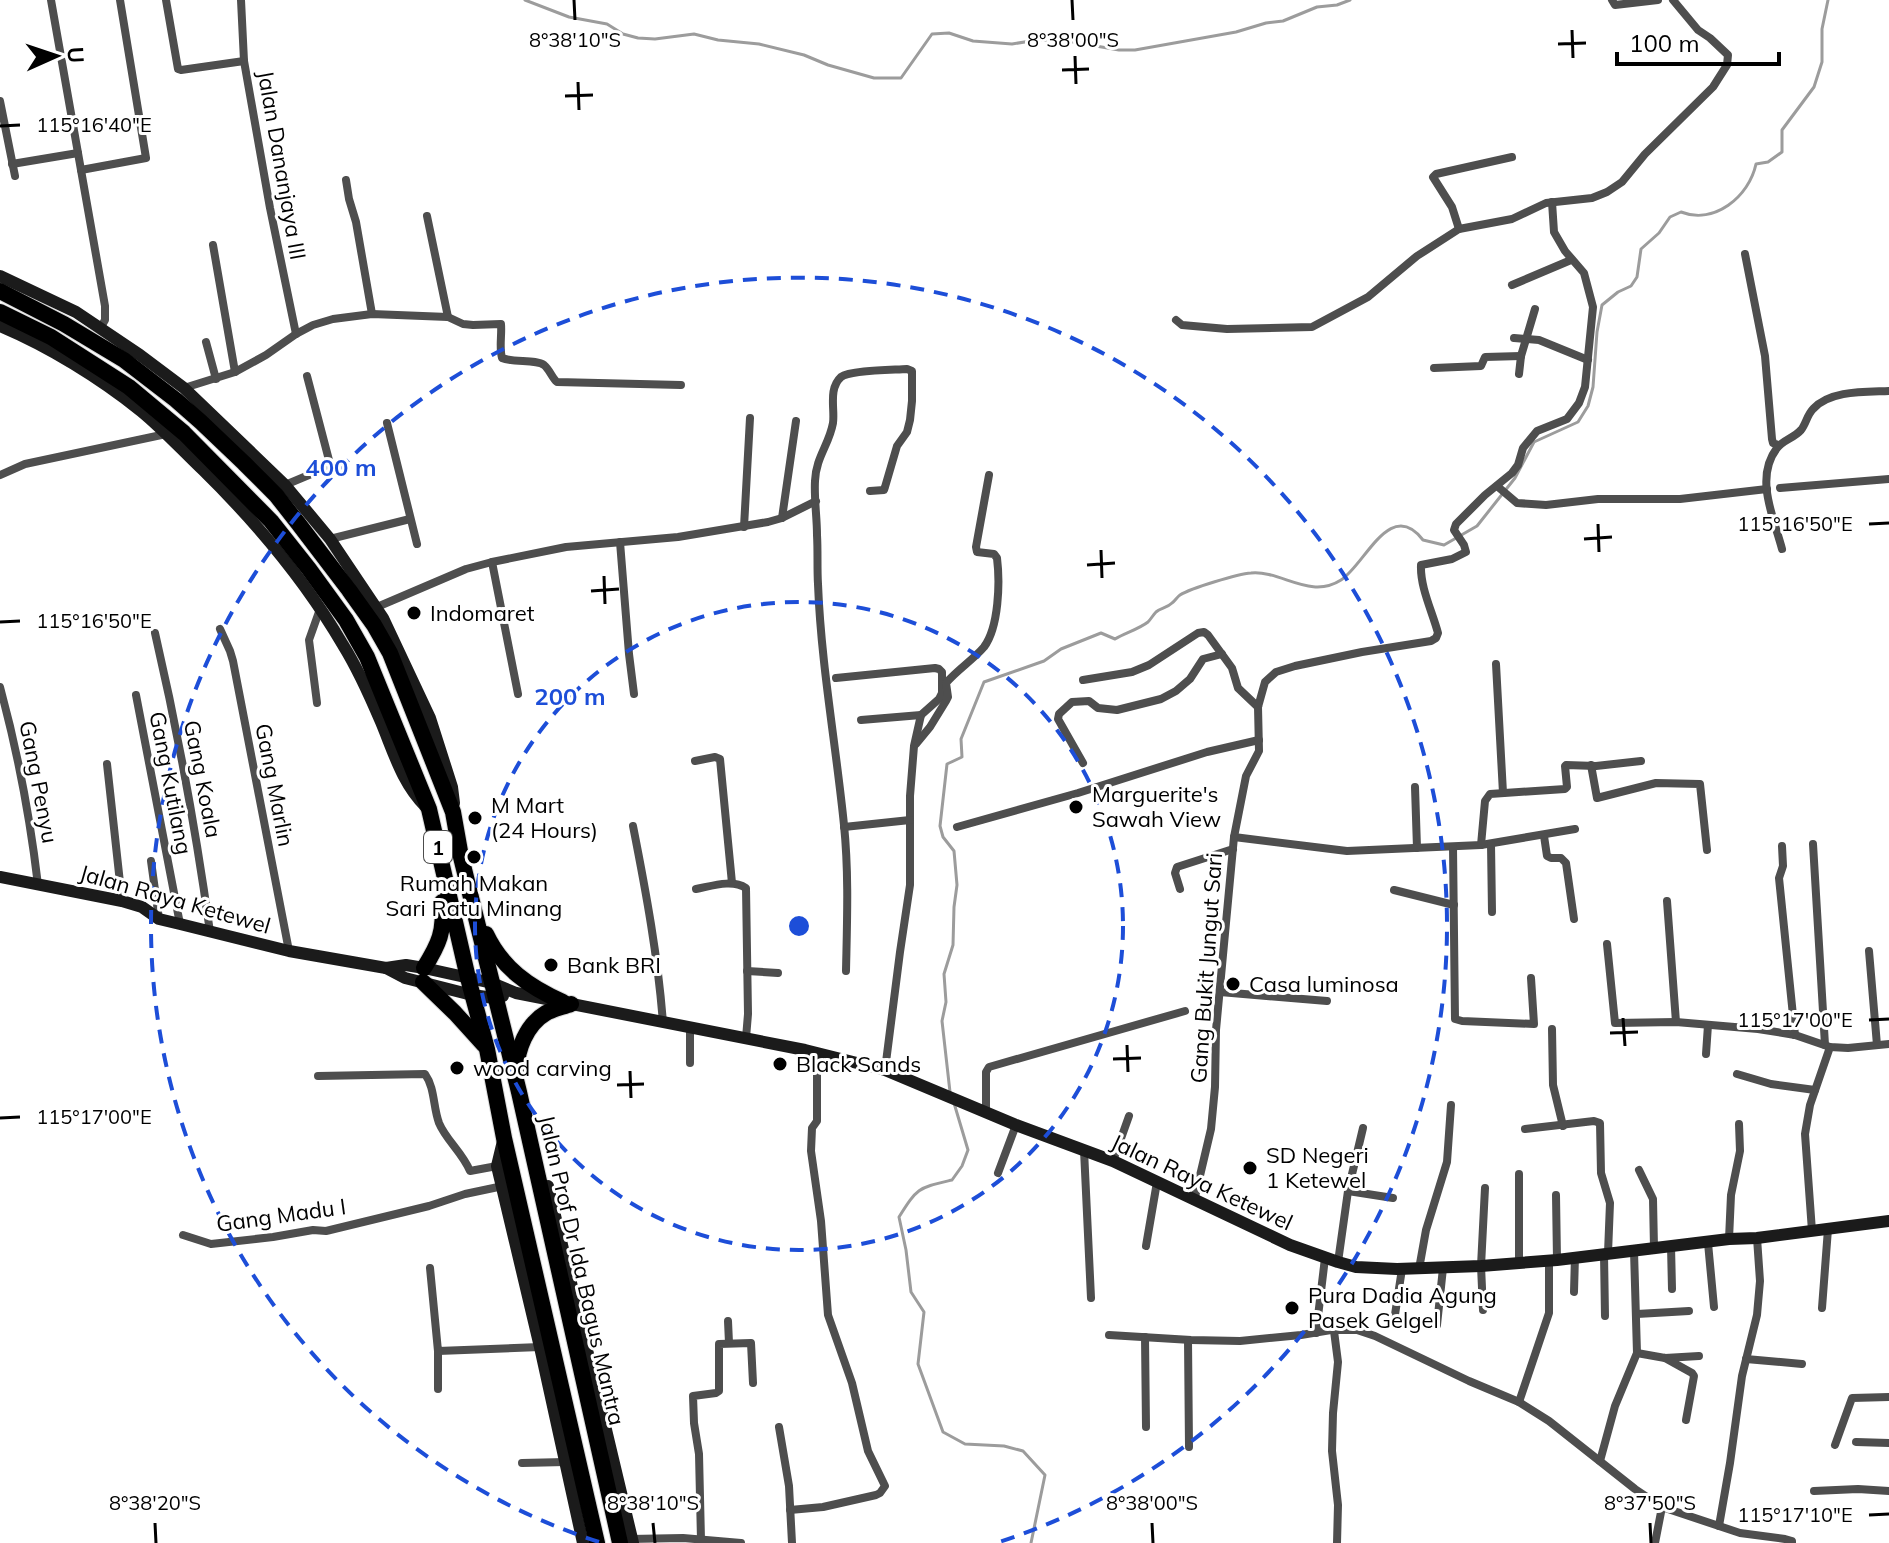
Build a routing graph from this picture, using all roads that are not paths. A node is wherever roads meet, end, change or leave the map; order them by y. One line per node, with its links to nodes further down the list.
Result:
1 (51, 0): 11 (street)
2 (120, 0): 14 (street)
3 (166, 0): 9 (street)
4 (241, 0): 9 (street, Jalan Dananjaya III)
5 (1612, 0): 8 (street)
6 (1658, 0): 8 (street)
7 (1673, 0): 17 (street)
8 (1646, 1)
9 (244, 61): 34 (street, Jalan Dananjaya III)
10 (0, 101): 13 (street)
11 (78, 153): 13 (street); 14 (street)
12 (1512, 157): 19 (street)
13 (12, 164): 15 (street)
14 (81, 170): 33 (street)
15 (15, 176)
16 (346, 180): 28 (street)
17 (1552, 202): 19 (street); 22 (street)
18 (427, 216): 30 (street)
19 (1459, 229): 31 (street)
20 (213, 245): 42 (street)
21 (1745, 254): 53 (street)
22 (1571, 260): 24 (street); 40 (street)
23 (0, 276): 29 (street)
24 (1512, 285)
25 (0, 291): 33 (highway, Jalan Prof Dr Ida Bagus Mantra / 1)
26 (1535, 309): 36 (street)
27 (0, 312): 39 (highway, Jalan Prof Dr Ida Bagus Mantra / 1)
28 (372, 314): 30 (street); 34 (street)
29 (86, 317): 33 (highway)
30 (448, 317): 46 (street)
31 (1176, 320)
32 (0, 326): 39 (street)
33 (96, 333): 47 (street); 98 (highway, Jalan Prof Dr Ida Bagus Mantra / 1)
34 (296, 334): 42 (street)
35 (1514, 338): 36 (street)
36 (1526, 338): 38 (street); 40 (street)
37 (206, 342): 45 (street)
38 (1521, 356): 41 (street); 43 (street)
39 (75, 358): 52 (street); 70 (highway, Jalan Prof Dr Ida Bagus Mantra / 1)
40 (1588, 360): 60 (street)
41 (1434, 368)
42 (235, 372): 45 (street)
43 (1519, 374)
44 (307, 376): 57 (street)
45 (216, 379): 47 (street)
46 (681, 385)
47 (184, 388): 57 (street)
48 (1889, 391): 53 (street)
49 (750, 418): 65 (street)
50 (796, 421): 63 (street)
51 (387, 423): 64 (street)
52 (166, 434): 54 (street); 70 (street)
53 (1778, 445): 59 (street)
54 (0, 475)
55 (989, 475): 89 (street)
56 (1889, 479): 58 (street)
57 (285, 485): 66 (street)
58 (1780, 488)
59 (1767, 489): 60 (street); 69 (street)
60 (1501, 490): 85 (street)
61 (870, 491): 62 (street)
62 (816, 501): 63 (street); 101 (street)
63 (782, 518): 65 (street)
64 (410, 519): 66 (street); 68 (street)
65 (744, 527): 67 (street)
66 (330, 539): 72 (street)
67 (620, 542): 71 (street); 82 (street)
68 (417, 544)
69 (1782, 549)
70 (288, 554): 73 (street); 97 (highway, Jalan Prof Dr Ida Bagus Mantra / 1)
71 (492, 562): 72 (street); 81 (street)
72 (377, 607): 98 (street)
73 (321, 609): 84 (street); 97 (street)
74 (220, 629): 132 (street, Gang Marlin)
75 (155, 633): 130 (street, Gang Koala)
76 (1222, 654): 79 (street); 85 (street); 92 (street)
77 (1496, 664): 96 (street)
78 (836, 678): 86 (street)
79 (1083, 680)
80 (0, 687): 119 (street, Gang Penyu)
81 (518, 694)
82 (634, 694)
83 (136, 695): 129 (street, Gang Kutilang)
84 (317, 703)
85 (1258, 707): 88 (street)
86 (921, 715): 87 (street); 89 (street)
87 (861, 720)
88 (1259, 740): 102 (street); 105 (street, Gang Bukit Jungut Sari)
89 (914, 746): 99 (street)
90 (695, 761): 118 (street)
91 (1641, 761): 94 (street)
92 (1083, 763)
93 (107, 764): 123 (street)
94 (1591, 765): 96 (street); 113 (street)
95 (1415, 787): 111 (street)
96 (1503, 793): 108 (street)
97 (429, 809): 114 (highway, Jalan Prof Dr Ida Bagus Mantra / 1)
98 (453, 812): 115 (highway, Jalan Prof Dr Ida Bagus Mantra / 1)
99 (910, 820): 101 (street); 160 (street)
100 (633, 826): 147 (street)
101 (844, 827): 135 (street)
102 (957, 827)
103 (1575, 829): 104 (street)
104 (1544, 836): 106 (street); 128 (street)
105 (1234, 837): 111 (street); 112 (street, Gang Bukit Jungut Sari)
106 (1491, 844): 108 (street); 126 (street)
107 (1813, 844): 155 (street)
108 (1481, 845): 110 (street)
109 (1782, 846): 151 (street)
110 (1453, 847): 111 (street); 125 (street)
111 (1417, 848)
112 (1233, 849): 121 (street); 141 (street, Gang Bukit Jungut Sari)
113 (1707, 850)
114 (440, 857): 137 (highway); 138 (highway, Jalan Prof Dr Ida Bagus Mantra / 1)
115 (461, 857): 140 (highway, Jalan Prof Dr Ida Bagus Mantra / 1); 144 (highway)
116 (151, 861): 127 (street)
117 (0, 877): 119 (street, Jalan Raya Ketewel)
118 (732, 883): 120 (street); 134 (street)
119 (38, 885): 123 (street, Jalan Raya Ketewel)
120 (696, 889)
121 (1180, 889)
122 (1394, 890): 125 (street)
123 (122, 901): 127 (street, Jalan Raya Ketewel)
124 (1667, 901): 146 (street)
125 (1454, 905): 139 (street)
126 (1492, 912)
127 (159, 919): 129 (street, Jalan Raya Ketewel)
128 (1574, 919)
129 (180, 924): 130 (street, Jalan Raya Ketewel)
130 (210, 932): 132 (street, Jalan Raya Ketewel)
131 (1607, 944): 146 (street)
132 (289, 951): 137 (street, Jalan Raya Ketewel)
133 (1869, 951): 154 (street)
134 (747, 971): 136 (street); 152 (street)
135 (846, 971)
136 (778, 973)
137 (424, 975): 138 (street, Jalan Raya Ketewel); 142 (street, Jalan Raya Ketewel); 156 (highway)
138 (468, 978): 140 (street, Jalan Raya Ketewel); 142 (highway, Jalan Prof Dr Ida Bagus Mantra / 1)
139 (1531, 978)
140 (493, 990): 142 (street, Jalan Raya Ketewel); 144 (street, Jalan Raya Ketewel); 164 (highway, Jalan Prof Dr Ida Bagus Mantra / 1)
141 (1220, 992): 143 (street); 186 (street, Gang Bukit Jungut Sari)
142 (472, 995): 156 (highway, Jalan Prof Dr Ida Bagus Mantra / 1)
143 (1327, 1001)
144 (567, 1003): 147 (street, Jalan Raya Ketewel); 164 (highway)
145 (1185, 1011): 166 (street)
146 (1676, 1022): 148 (street)
147 (663, 1023): 149 (street, Jalan Raya Ketewel)
148 (1708, 1025): 151 (street); 158 (street)
149 (690, 1028): 152 (street, Jalan Raya Ketewel); 159 (street)
150 (1552, 1029): 170 (street)
151 (1795, 1035): 155 (street)
152 (746, 1038): 157 (street, Jalan Raya Ketewel)
153 (1889, 1044): 154 (street)
154 (1877, 1045): 155 (street)
155 (1828, 1046): 163 (street)
156 (487, 1049): 173 (highway, Jalan Prof Dr Ida Bagus Mantra / 1)
157 (817, 1053): 160 (street, Jalan Raya Ketewel); 251 (street)
158 (1706, 1054)
159 (690, 1063)
160 (885, 1070): 166 (street, Jalan Raya Ketewel)
161 (1737, 1074): 163 (street)
162 (318, 1076): 176 (street)
163 (1815, 1090): 189 (street)
164 (519, 1092): 254 (highway, Jalan Prof Dr Ida Bagus Mantra / 1)
165 (1451, 1105): 208 (street)
166 (986, 1113): 169 (street, Jalan Raya Ketewel)
167 (1129, 1116): 175 (street)
168 (1739, 1124): 192 (street)
169 (1016, 1125): 174 (street, Jalan Raya Ketewel); 178 (street)
170 (1563, 1126): 172 (street); 198 (street)
171 (1363, 1128): 183 (street)
172 (1525, 1129)
173 (504, 1138): 176 (street); 256 (highway, Jalan Prof Dr Ida Bagus Mantra / 1)
174 (1084, 1150): 175 (street, Jalan Raya Ketewel); 211 (street)
175 (1113, 1161): 180 (street, Jalan Raya Ketewel)
176 (497, 1166): 181 (street)
177 (1639, 1170): 196 (street)
178 (998, 1173)
179 (1519, 1174): 203 (street)
180 (1157, 1182): 186 (street, Jalan Raya Ketewel); 194 (street)
181 (503, 1186): 190 (street, Gang Madu I); 227 (street)
182 (1485, 1188): 204 (street)
183 (1348, 1191): 185 (street); 202 (street)
184 (1556, 1195): 201 (street)
185 (1393, 1198)
186 (1194, 1201): 200 (street, Jalan Raya Ketewel)
187 (1889, 1221): 188 (street, Jalan Raya Ketewel)
188 (1828, 1229): 189 (street, Jalan Raya Ketewel); 213 (street)
189 (1812, 1231): 191 (street, Jalan Raya Ketewel)
190 (183, 1235)
191 (1757, 1238): 192 (street, Jalan Raya Ketewel); 232 (street)
192 (1729, 1239): 193 (street, Jalan Raya Ketewel)
193 (1708, 1243): 195 (street, Jalan Raya Ketewel); 212 (street)
194 (1146, 1246)
195 (1671, 1246): 196 (street, Jalan Raya Ketewel); 209 (street)
196 (1654, 1248): 197 (street, Jalan Raya Ketewel)
197 (1634, 1251): 198 (street, Jalan Raya Ketewel); 216 (street)
198 (1606, 1254): 199 (street, Jalan Raya Ketewel); 217 (street)
199 (1575, 1256): 201 (street, Jalan Raya Ketewel); 210 (street)
200 (1325, 1258): 202 (street, Jalan Raya Ketewel); 222 (street)
201 (1553, 1260): 203 (street, Jalan Raya Ketewel); 237 (street)
202 (1338, 1262): 207 (street, Jalan Raya Ketewel)
203 (1519, 1263): 204 (street, Jalan Raya Ketewel)
204 (1481, 1266): 206 (street, Jalan Raya Ketewel); 214 (street)
205 (430, 1268): 228 (street)
206 (1443, 1268): 208 (street, Jalan Raya Ketewel); 220 (street)
207 (1402, 1269): 208 (street, Jalan Raya Ketewel); 219 (street)
208 (1419, 1269)
209 (1672, 1289)
210 (1574, 1292)
211 (1091, 1298)
212 (1714, 1307)
213 (1822, 1308)
214 (1483, 1310)
215 (1689, 1311): 216 (street)
216 (1637, 1314): 229 (street)
217 (1605, 1316)
218 (728, 1321): 226 (street)
219 (1394, 1321)
220 (1437, 1325)
221 (1334, 1331): 222 (street); 237 (street); 259 (street)
222 (1316, 1333): 225 (street)
223 (1109, 1335): 224 (street)
224 (1145, 1337): 225 (street); 240 (street)
225 (1188, 1340): 244 (street)
226 (729, 1343): 234 (street); 253 (street)
227 (540, 1347): 228 (street); 246 (street)
228 (438, 1351): 235 (street)
229 (1637, 1353): 231 (street); 245 (street)
230 (1699, 1356): 231 (street)
231 (1665, 1358): 238 (street)
232 (1746, 1359): 233 (street); 252 (street)
233 (1802, 1364)
234 (753, 1383)
235 (438, 1389)
236 (1889, 1397): 243 (street)
237 (1519, 1402): 245 (street)
238 (1686, 1420)
239 (779, 1427): 251 (street)
240 (1146, 1427)
241 (1856, 1442): 242 (street)
242 (1889, 1443)
243 (1835, 1445)
244 (1189, 1447)
245 (1600, 1461): 250 (street)
246 (565, 1462): 247 (street); 255 (street)
247 (522, 1463)
248 (1814, 1491): 249 (street)
249 (1889, 1491)
250 (1662, 1507): 252 (street); 260 (street)
251 (790, 1510): 258 (street)
252 (1719, 1526): 261 (street)
253 (701, 1540): 254 (street); 257 (street)
254 (626, 1541)
255 (583, 1543)
256 (597, 1543)
257 (741, 1543)
258 (792, 1543)
259 (1337, 1543)
260 (1655, 1543)
261 (1792, 1543)

